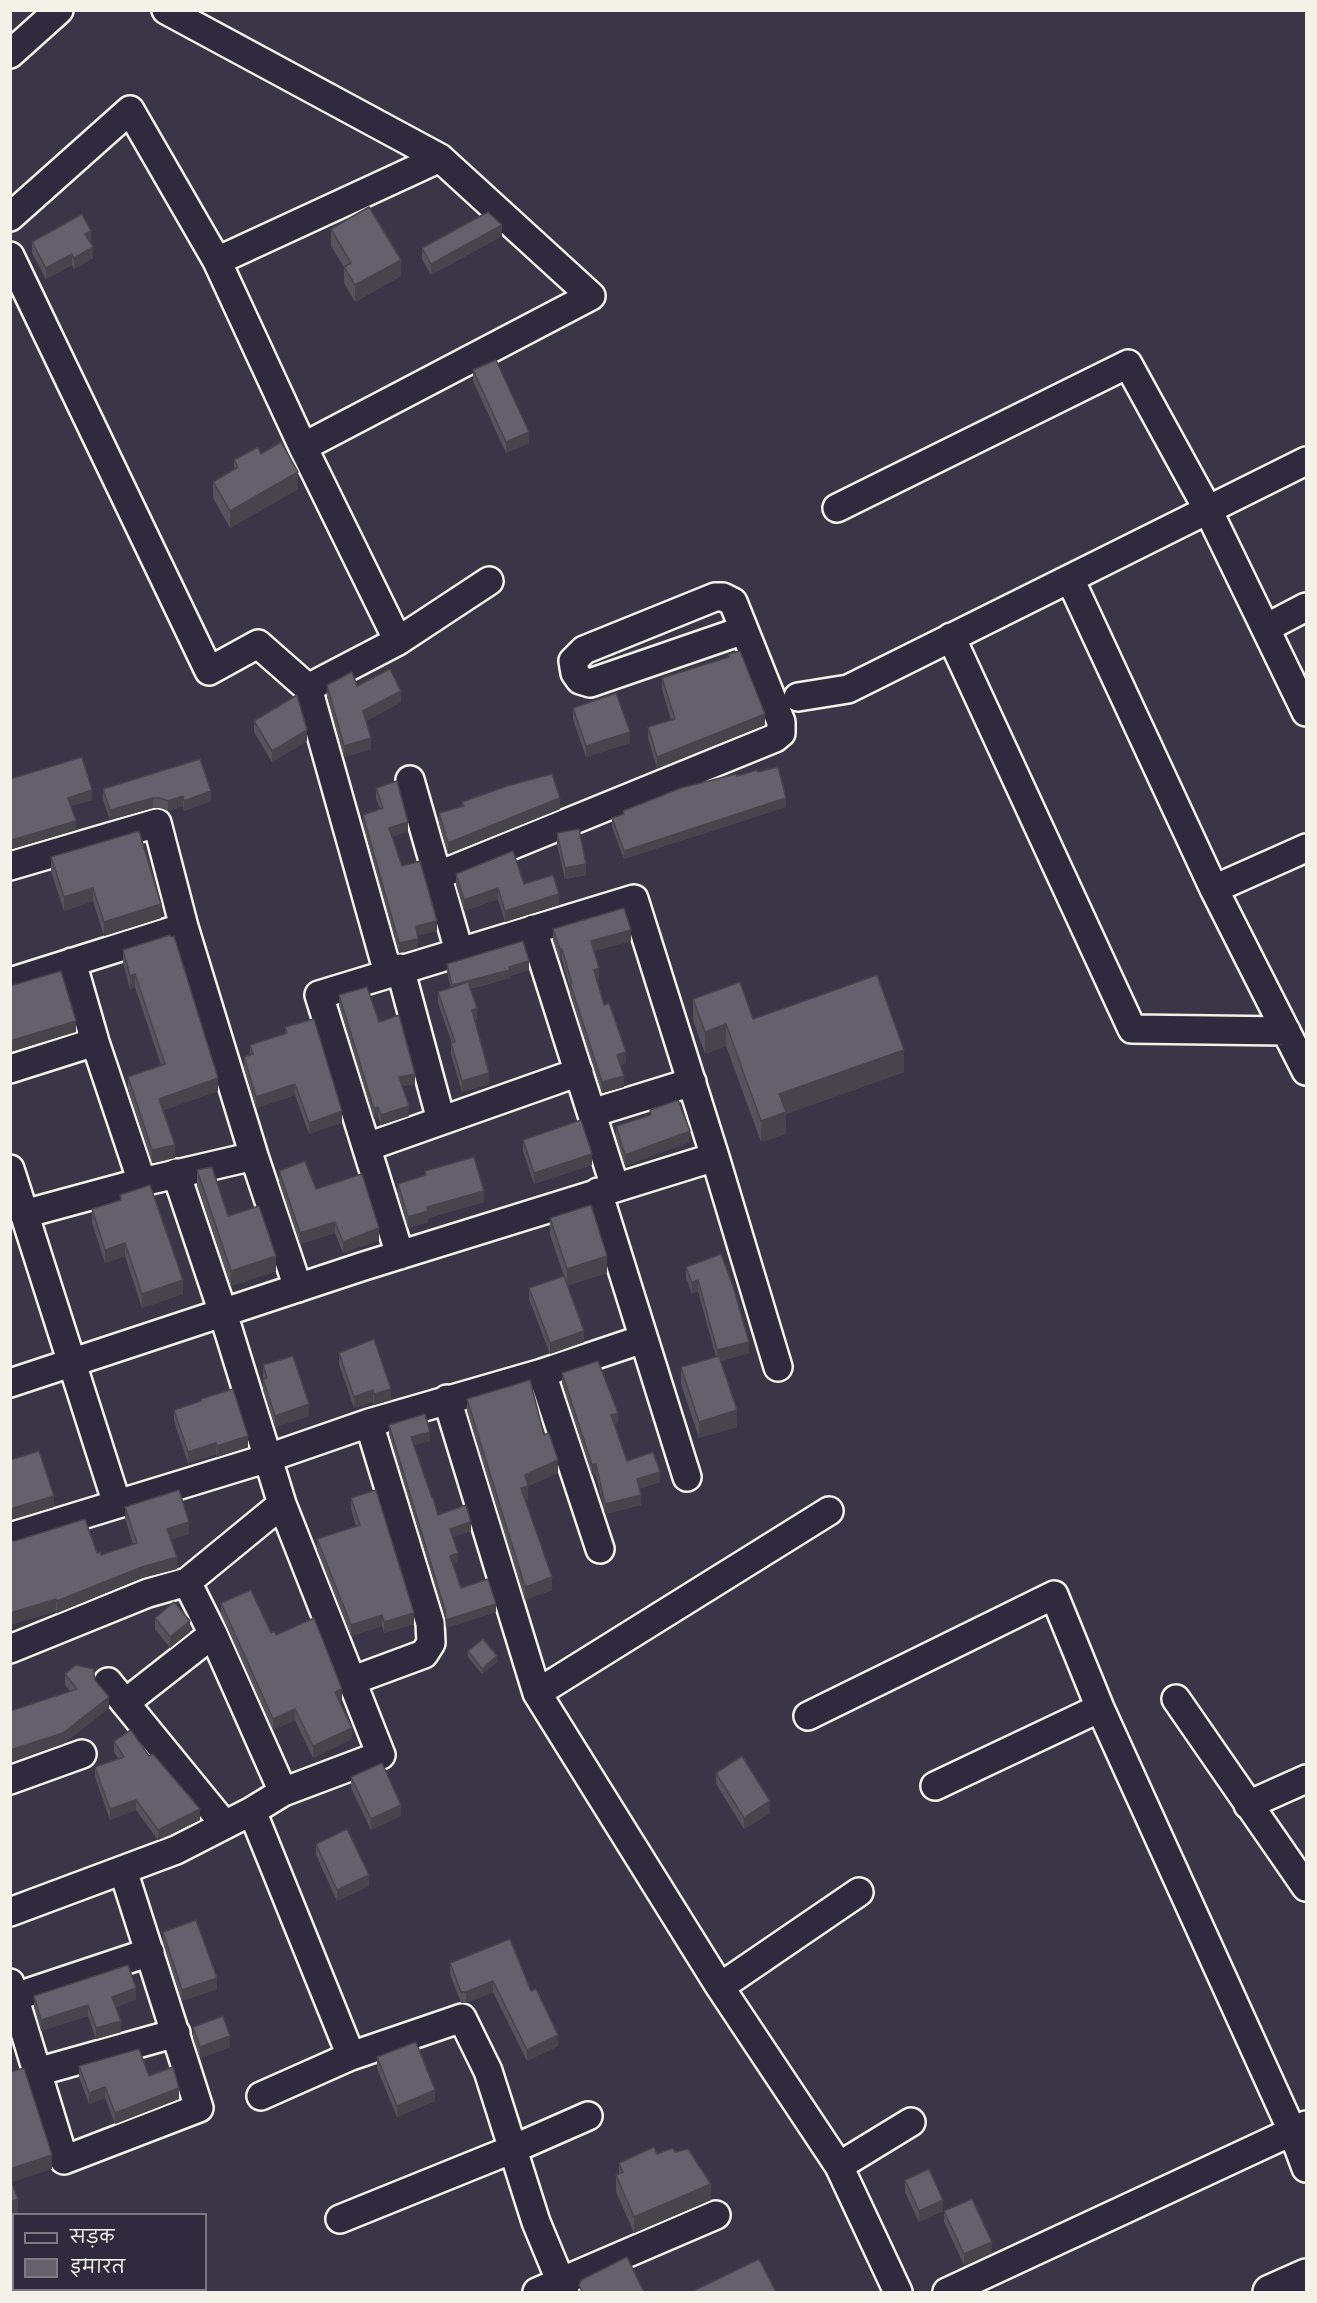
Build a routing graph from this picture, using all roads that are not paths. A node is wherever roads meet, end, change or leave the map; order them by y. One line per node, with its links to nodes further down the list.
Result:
1 (59, 10): 3 (street)
2 (166, 10): 4 (street)
3 (10, 54)
4 (440, 158): 7 (street); 8 (street)
5 (10, 217): 7 (street)
6 (10, 256): 19 (street)
7 (217, 261): 8 (street)
8 (303, 447): 18 (street)
9 (1306, 461): 11 (street)
10 (837, 508): 11 (street)
11 (1208, 510): 12 (street); 15 (street)
12 (1070, 579): 17 (street); 26 (street)
13 (489, 581): 18 (street)
14 (1306, 607): 15 (street)
15 (1266, 628): 21 (street)
16 (744, 630): 16 (street); 25 (street)
17 (951, 638): 20 (street); 33 (street)
18 (398, 641): 19 (street)
19 (308, 688): 31 (street)
20 (798, 697)
21 (1305, 706)
22 (410, 780): 25 (street)
23 (1306, 848): 26 (street)
24 (10, 866): 27 (street)
25 (439, 875): 29 (street)
26 (1214, 889): 33 (street)
27 (184, 927): 30 (street); 42 (street)
28 (533, 929): 29 (street); 37 (street); 38 (street)
29 (459, 951): 31 (street)
30 (72, 962): 32 (street); 34 (street)
31 (394, 971): 40 (street); 41 (street)
32 (10, 982)
33 (1286, 1031): 36 (street)
34 (95, 1042): 35 (street); 46 (street)
35 (10, 1069)
36 (1306, 1071)
37 (579, 1072): 39 (street); 40 (street)
38 (692, 1082): 39 (street); 43 (street)
39 (592, 1113): 47 (street)
40 (441, 1120): 41 (street)
41 (367, 1147): 49 (street)
42 (254, 1156): 45 (street); 50 (street)
43 (715, 1156): 47 (street); 54 (street)
44 (10, 1169): 48 (street)
45 (176, 1173): 46 (street); 51 (street)
46 (142, 1182): 48 (street)
47 (606, 1190): 49 (street); 52 (street)
48 (22, 1228): 53 (street)
49 (400, 1255): 50 (street)
50 (298, 1288): 51 (street)
51 (223, 1313): 53 (street); 59 (street)
52 (643, 1339): 55 (street); 60 (street)
53 (71, 1363): 56 (street); 61 (street)
54 (778, 1367)
55 (542, 1373): 57 (street); 65 (street)
56 (10, 1383)
57 (447, 1399): 58 (street); 71 (street)
58 (369, 1423): 59 (street); 69 (street)
59 (268, 1458): 61 (street); 62 (street)
60 (687, 1477)
61 (117, 1504): 64 (street)
62 (282, 1504): 66 (street); 69 (street)
63 (829, 1511): 71 (street)
64 (10, 1537)
65 (600, 1549)
66 (187, 1582): 67 (street); 68 (street)
67 (213, 1634): 73 (street); 80 (street)
68 (10, 1649)
69 (351, 1681): 80 (street)
70 (108, 1682): 73 (street)
71 (537, 1693): 89 (street)
72 (1176, 1699): 81 (street)
73 (125, 1703): 83 (street)
74 (1101, 1708): 75 (street); 79 (street); 97 (street)
75 (808, 1716)
76 (82, 1754): 78 (street)
77 (1306, 1779): 81 (street)
78 (10, 1780)
79 (935, 1786)
80 (283, 1792): 82 (street)
81 (1248, 1805): 85 (street)
82 (252, 1811): 83 (street); 92 (street)
83 (224, 1824): 84 (street)
84 (123, 1870): 87 (street); 88 (street)
85 (1306, 1887)
86 (859, 1892): 89 (street)
87 (10, 1912)
88 (150, 1952): 90 (street); 91 (street)
89 (720, 1986): 99 (street)
90 (13, 1990): 93 (street)
91 (176, 2033): 93 (street); 93 (street)
92 (351, 2056): 94 (street); 98 (street)
93 (37, 2072)
94 (261, 2096)
95 (588, 2116): 98 (street)
96 (911, 2122): 99 (street)
97 (1300, 2129): 100 (street); 106 (street)
98 (513, 2149): 102 (street); 104 (street)
99 (839, 2166): 105 (street)
100 (1306, 2168)
101 (716, 2215): 104 (street)
102 (339, 2219)
103 (1306, 2276): 107 (main road)
104 (554, 2289)
105 (898, 2292)
106 (947, 2292)
107 (1270, 2292)

